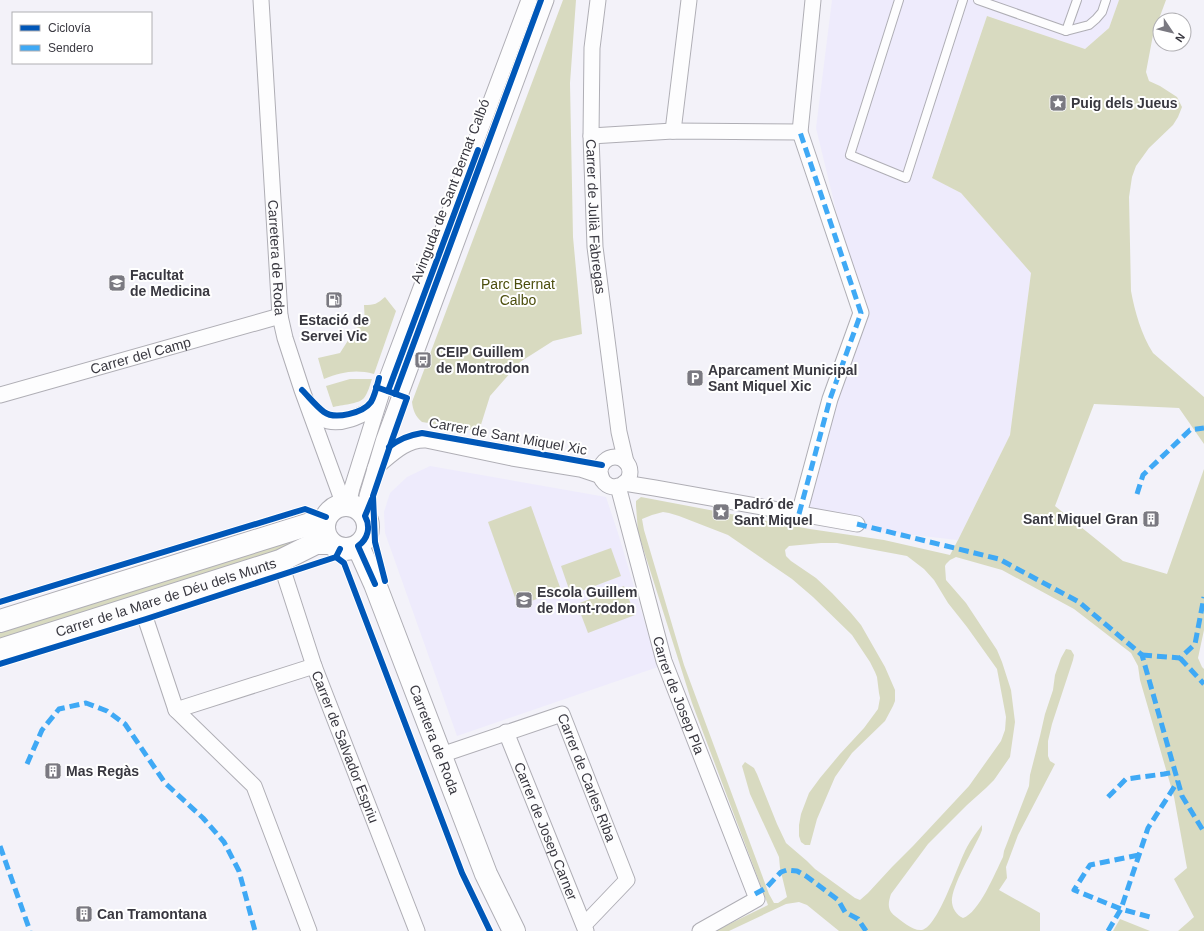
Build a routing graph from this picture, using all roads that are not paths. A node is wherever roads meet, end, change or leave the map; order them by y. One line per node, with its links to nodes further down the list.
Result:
1 (262, 0): 16 (street, Carretera de Roda)
2 (529, 0): 18 (street, Avinguda de Sant Bernat Calbó)
3 (546, 0): 23 (street, Avinguda de Sant Bernat Calbó)
4 (598, 0): 15 (street, Carrer de Julià Fàbregas)
5 (689, 0): 13 (street)
6 (813, 0): 14 (street)
7 (899, 0): 8 (lane)
8 (963, 0)
9 (978, 0): 12 (lane)
10 (1077, 0): 12 (lane)
11 (1106, 0): 12 (lane)
12 (1066, 31)
13 (673, 131): 14 (street); 15 (street)
14 (800, 132): 28 (street)
15 (590, 136): 20 (street, Carrer de Julià Fàbregas)
16 (280, 316): 17 (street, Carrer del Camp); 19 (street, Carretera de Roda)
17 (0, 394)
18 (377, 407): 19 (street); 27 (street, Avinguda de Sant Bernat Calbó)
19 (311, 413): 27 (street, Carretera de Roda)
20 (619, 432): 21 (street); 22 (street, Carrer de Julià Fàbregas)
21 (605, 461): 22 (street); 24 (street)
22 (628, 465): 25 (street); 26 (street)
23 (375, 468): 24 (street, Carrer de Sant Miquel Xic); 27 (street, Avinguda de Sant Bernat Calbó)
24 (601, 476): 25 (street)
25 (621, 485): 26 (street); 44 (street, Carrer de Josep Pla)
26 (655, 488): 28 (street)
27 (352, 509): 30 (street); 31 (street)
28 (799, 514): 29 (street)
29 (856, 524)
30 (327, 532): 31 (street); 32 (street, Carrer de la Mare de Déu dels Munts); 34 (street, Carrer de la Mare de Déu dels Munts)
31 (358, 546): 39 (street, Carretera de Roda)
32 (280, 561): 33 (street, Carrer de la Mare de Déu dels Munts); 36 (street, Carrer de Salvador Espriu)
33 (141, 605): 35 (street, Carrer de la Mare de Déu dels Munts); 37 (street)
34 (0, 621)
35 (0, 650)
36 (314, 666): 37 (street); 42 (street, Carrer de Salvador Espriu)
37 (176, 710): 41 (street)
38 (506, 732): 39 (street, Carrer de Carles Riba); 40 (street, Carrer de Josep Carner); 40 (street, Carrer de Carles Riba)
39 (441, 755): 43 (street, Carretera de Roda)
40 (585, 928)
41 (309, 931)
42 (417, 931)
43 (514, 931)
44 (700, 931)

